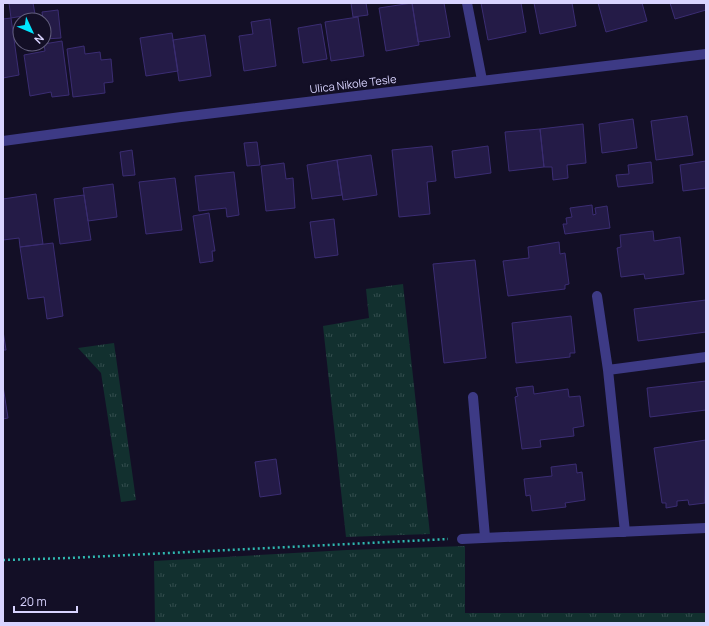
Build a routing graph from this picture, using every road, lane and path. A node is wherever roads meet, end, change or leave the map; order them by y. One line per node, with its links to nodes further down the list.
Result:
1 (467, 3): 3 (street)
2 (706, 54): 3 (street, Ulica Nikole Tesle)
3 (482, 80): 4 (street, Ulica Nikole Tesle)
4 (3, 141)
5 (597, 296): 7 (street)
6 (706, 357): 7 (street)
7 (608, 370): 10 (street)
8 (473, 397): 12 (street)
9 (706, 528): 10 (street)
10 (625, 532): 12 (street)
11 (462, 538): 12 (street); 13 (path)
12 (485, 538)
13 (3, 560)

